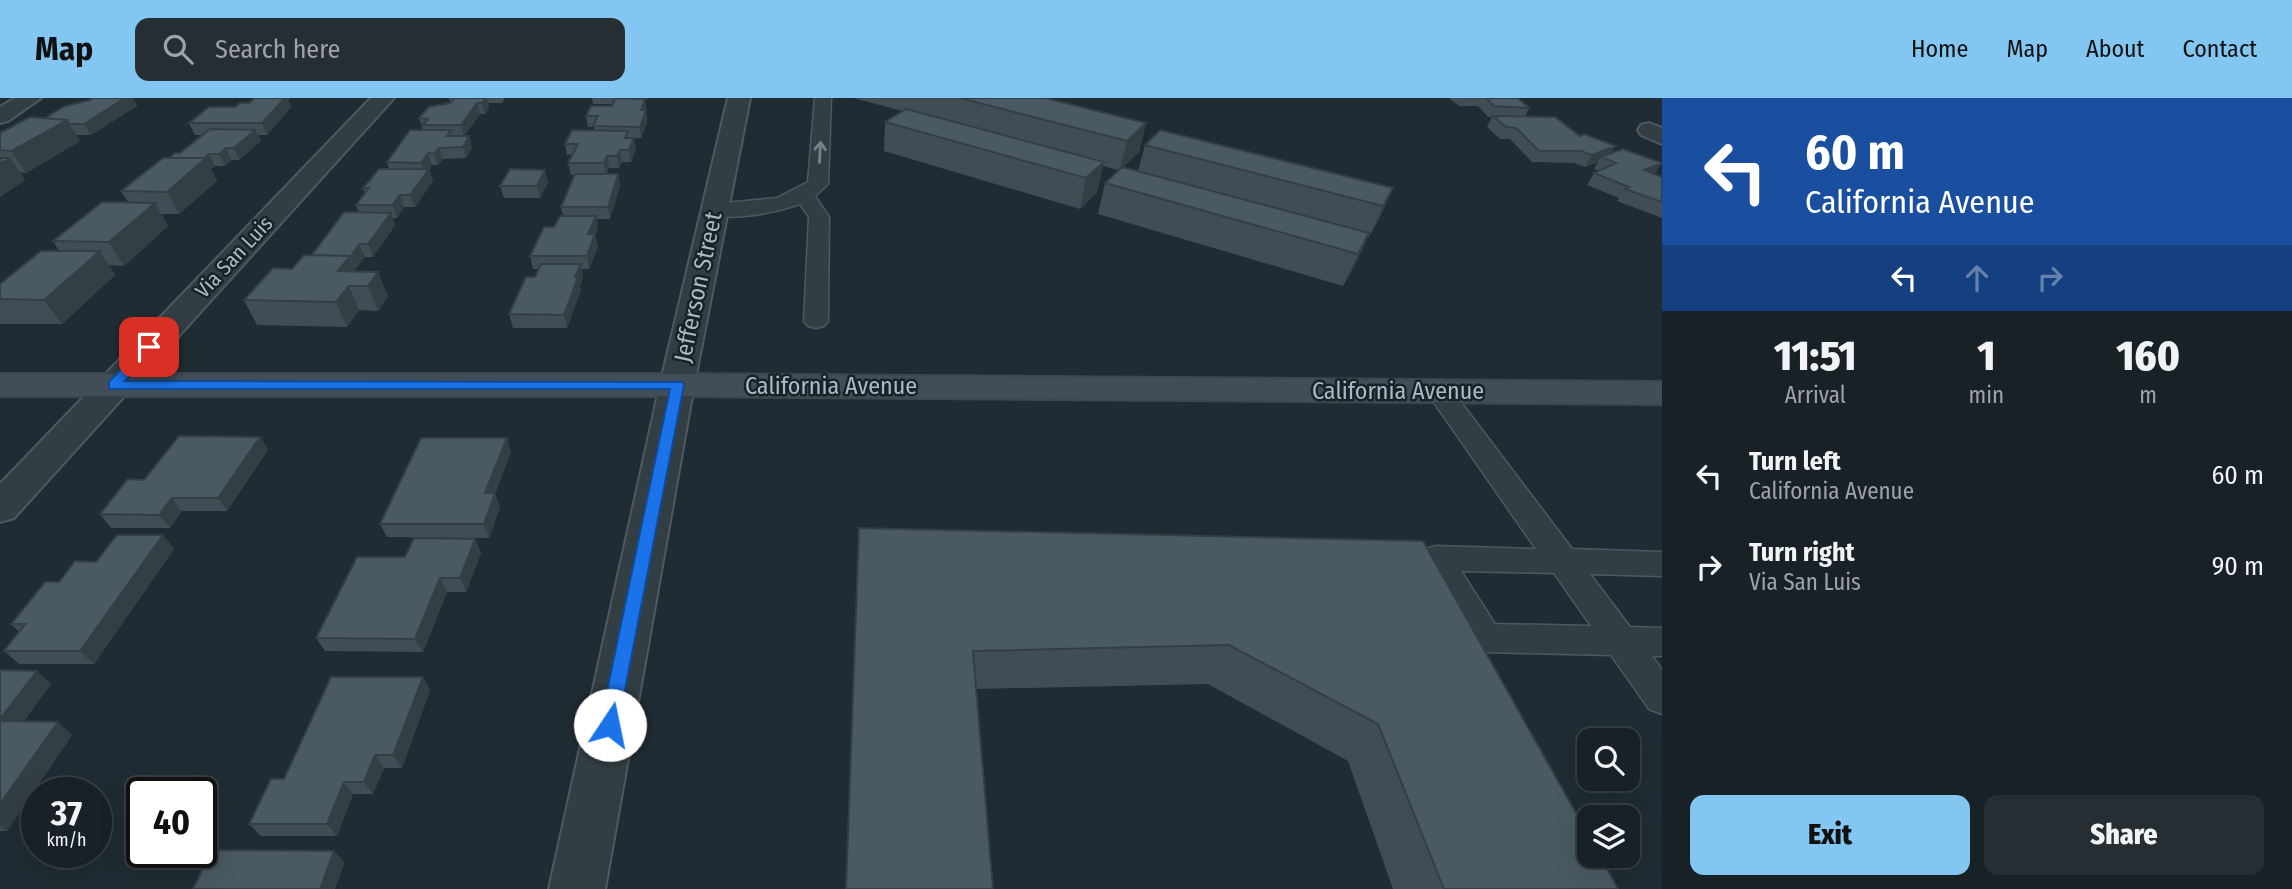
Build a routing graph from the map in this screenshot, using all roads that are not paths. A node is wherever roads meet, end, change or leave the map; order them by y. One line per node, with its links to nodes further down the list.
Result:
1 (30, 98): 5 (street)
2 (383, 98): 11 (street, Via San Luis)
3 (738, 98): 7 (street, Jefferson Street)
4 (823, 98): 6 (lane, one-way to 4)
5 (0, 117)
6 (805, 196): 7 (lane); 8 (lane)
7 (715, 209): 10 (street, Jefferson Street)
8 (816, 321)
9 (0, 385): 11 (main road, California Avenue)
10 (677, 385): 11 (main road, California Avenue); 12 (main road, California Avenue); 20 (street, Jefferson Street)
11 (114, 386): 14 (street, Via San Luis)
12 (1439, 391): 13 (main road, California Avenue); 15 (lane)
13 (1662, 393)
14 (0, 508)
15 (1563, 562): 16 (lane); 17 (lane); 17 (lane)
16 (1662, 564)
17 (1621, 642): 18 (lane); 19 (lane)
18 (1662, 642)
19 (1662, 698)
20 (578, 889)

